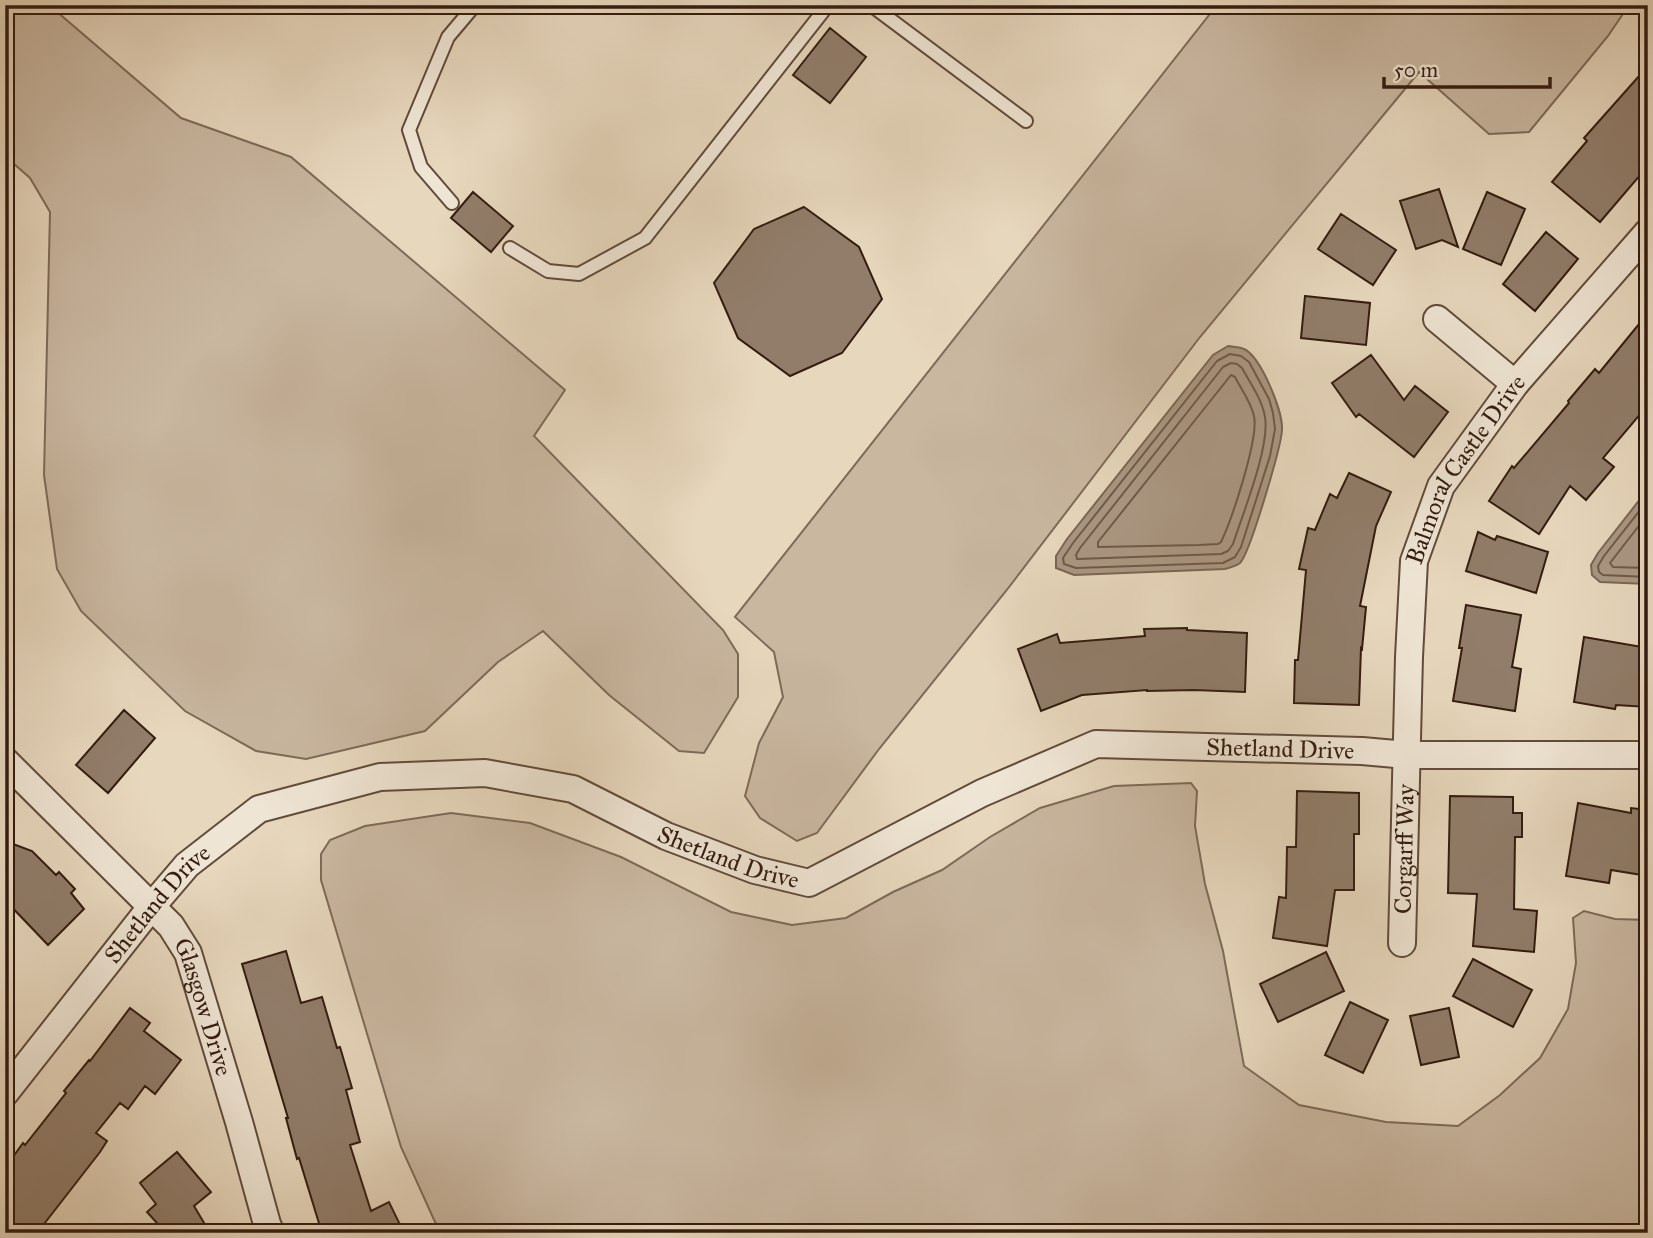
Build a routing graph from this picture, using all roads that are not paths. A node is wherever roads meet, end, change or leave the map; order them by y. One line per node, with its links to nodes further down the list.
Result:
1 (475, 5): 5 (lane)
2 (828, 5): 7 (lane)
3 (872, 5): 4 (lane)
4 (1027, 121)
5 (452, 203)
6 (1648, 232): 9 (street, Balmoral Castle Drive)
7 (510, 248)
8 (1437, 319): 9 (street)
9 (1516, 384): 10 (street, Balmoral Castle Drive)
10 (1407, 755): 11 (street, Shetland Drive); 13 (street, Shetland Drive); 14 (street, Corgarff Way)
11 (1648, 755)
12 (5, 761): 13 (street, Glasgow Drive)
13 (152, 906): 15 (street, Shetland Drive); 16 (street, Glasgow Drive)
14 (1402, 943)
15 (5, 1093)
16 (271, 1233)

